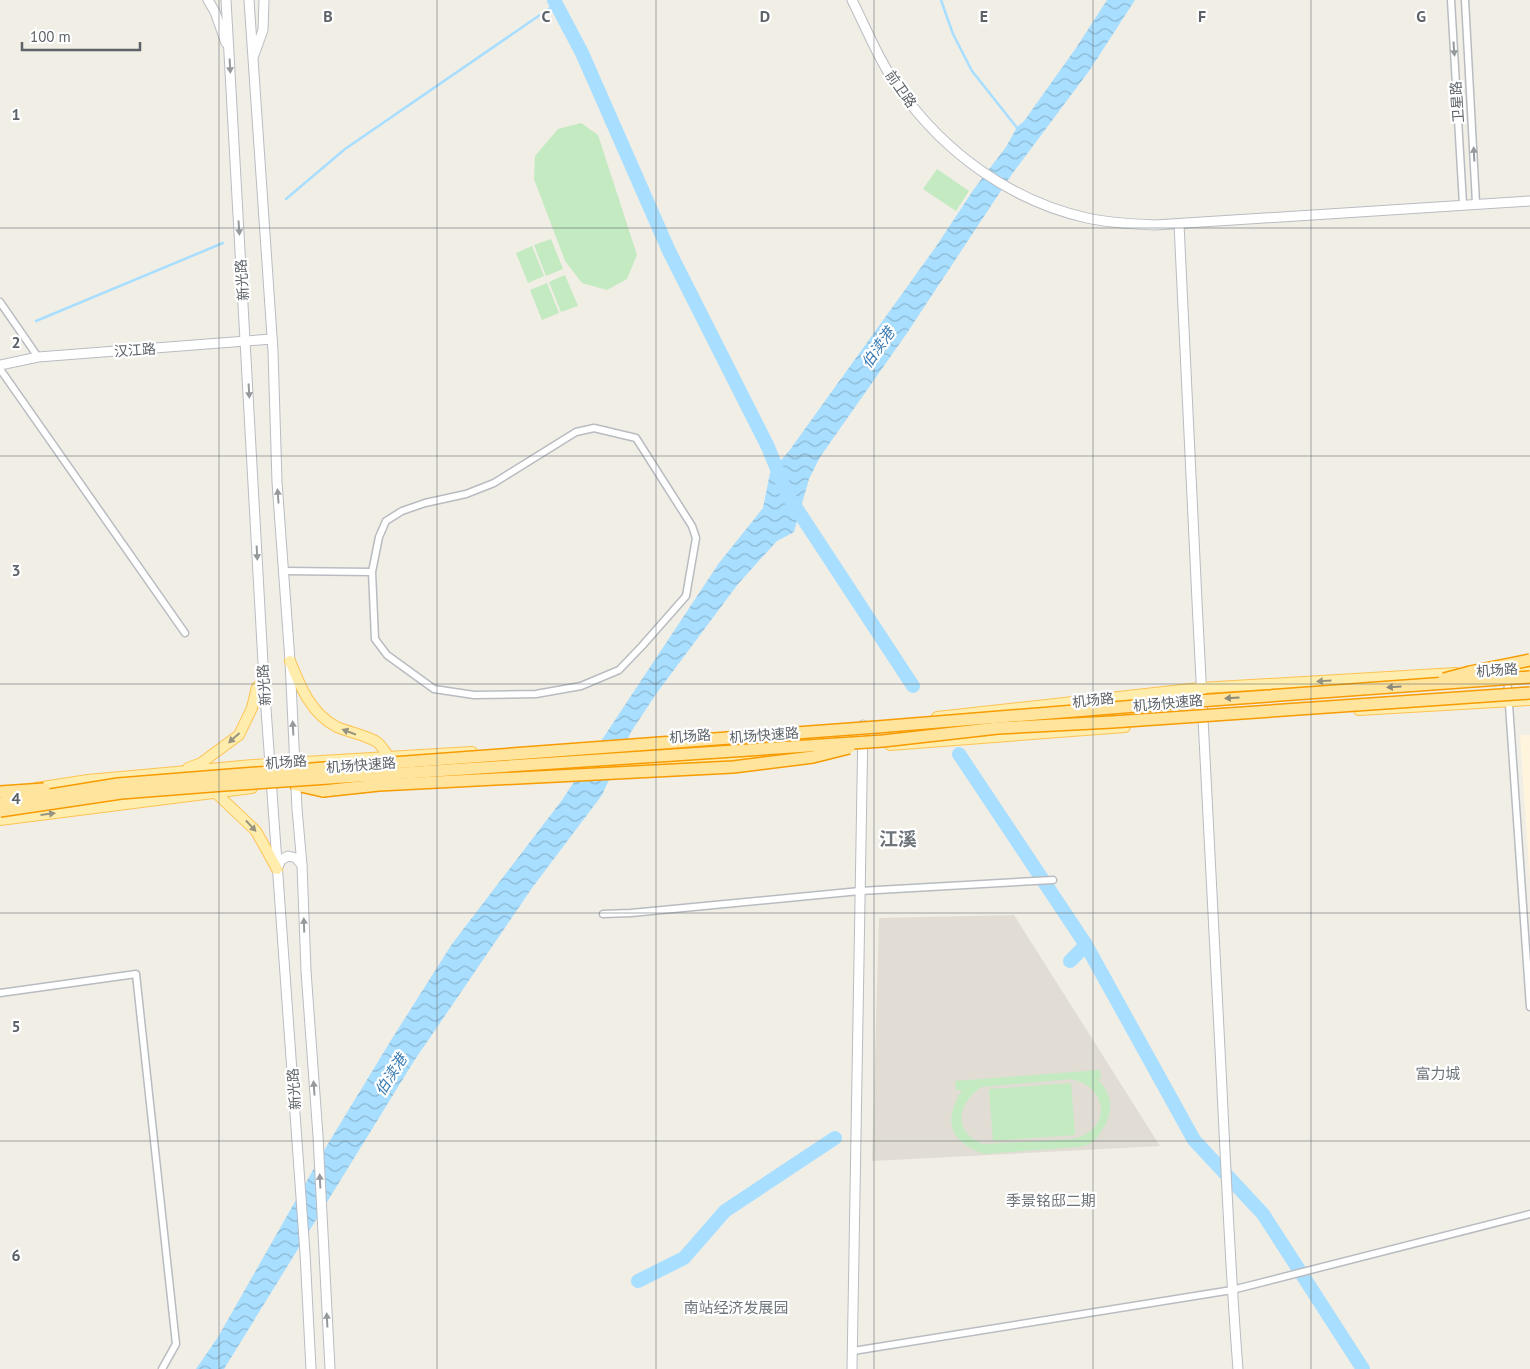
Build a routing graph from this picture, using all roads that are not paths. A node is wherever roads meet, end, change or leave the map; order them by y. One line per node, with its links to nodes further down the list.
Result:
1 (208, 0): 8 (main road)
2 (226, 0): 8 (main road, 新光路)
3 (249, 0): 9 (main road, 新光路)
4 (264, 0): 9 (main road)
5 (852, 0): 13 (main road, 前卫路)
6 (1450, 0): 12 (street, 卫星路, one-way to 12)
7 (1465, 0): 11 (street, 卫星路, one-way to 7)
8 (229, 49): 16 (main road, 新光路, one-way to 16)
9 (253, 57): 15 (main road, 新光路)
10 (1530, 200): 11 (main road, 前卫路)
11 (1476, 203): 12 (main road, 前卫路)
12 (1463, 204): 13 (main road, 前卫路)
13 (1179, 224): 30 (main road)
14 (0, 302): 17 (street)
15 (272, 340): 16 (main road, 汉江路); 20 (main road, 新光路, one-way to 15)
16 (246, 342): 17 (main road, 汉江路); 28 (main road, 新光路, one-way to 28)
17 (38, 357): 18 (main road, 汉江路)
18 (0, 365)
19 (0, 369): 22 (street)
20 (284, 571): 21 (street); 24 (main road, 新光路)
21 (372, 572): 21 (street)
22 (185, 633)
23 (1530, 660): 29 (highway, bridge)
24 (290, 661): 38 (main road, one-way to 24); 39 (main road, 新光路, one-way to 24)
25 (1530, 668): 26 (main road, 机场路)
26 (1507, 670): 30 (main road, 机场路, one-way to 30); 33 (street)
27 (1530, 678): 29 (highway, 机场快速路, bridge)
28 (264, 681): 40 (main road, 新光路); 41 (main road, one-way to 41)
29 (1419, 686): 42 (highway, 机场快速路, one-way to 42, bridge)
30 (1200, 688): 34 (main road); 35 (main road, 机场路)
31 (1530, 693): 36 (highway, 机场快速路, bridge)
32 (1530, 700): 33 (main road, 机场路)
33 (1508, 701): 34 (main road, 机场路); 56 (street)
34 (1202, 720): 37 (main road, 机场路); 58 (main road)
35 (863, 725): 37 (main road); 38 (main road, 机场路)
36 (883, 741): 43 (highway, bridge); 48 (highway, 机场快速路, bridge)
37 (863, 748): 43 (main road, 机场路); 53 (main road)
38 (389, 757): 39 (main road, 机场路)
39 (295, 762): 40 (main road, 机场路); 43 (main road, 新光路)
40 (270, 763): 41 (main road, 机场路); 44 (main road, 新光路)
41 (178, 772): 45 (main road, 机场路)
42 (118, 784): 45 (highway, bridge); 47 (highway, 机场快速路, bridge)
43 (296, 785): 44 (main road, 机场路); 50 (main road, 新光路)
44 (272, 786): 46 (main road, 机场路); 51 (main road, 新光路)
45 (0, 793)
46 (216, 793): 49 (main road, 机场路, one-way to 46); 51 (main road, one-way to 51)
47 (0, 803)
48 (0, 811)
49 (0, 820)
50 (302, 864): 51 (main road); 62 (main road, 新光路, one-way to 50)
51 (277, 869): 61 (main road, 新光路)
52 (1053, 880): 53 (street)
53 (860, 891): 54 (street); 59 (main road)
54 (603, 914)
55 (0, 993): 60 (street)
56 (1530, 1007)
57 (1530, 1214): 58 (street)
58 (1232, 1290): 59 (street); 64 (main road)
59 (852, 1351): 63 (main road)
60 (162, 1369)
61 (311, 1369)
62 (330, 1369)
63 (852, 1369)
64 (1238, 1369)

